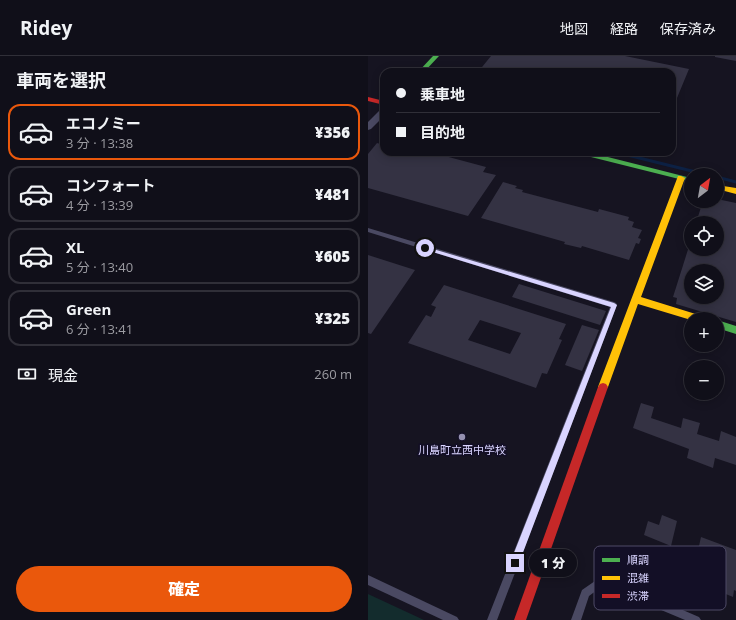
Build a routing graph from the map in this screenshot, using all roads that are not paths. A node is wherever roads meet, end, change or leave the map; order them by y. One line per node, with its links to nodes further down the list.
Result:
1 (436, 56): 2 (street)
2 (425, 68)
3 (368, 99): 4 (street)
4 (380, 102)
5 (380, 115): 6 (street)
6 (368, 126)
7 (595, 156): 8 (street)
8 (681, 178): 9 (street); 13 (street)
9 (684, 179)
10 (724, 188): 11 (street)
11 (736, 191)
12 (368, 230): 21 (lane)
13 (635, 299): 14 (street); 22 (street)
14 (684, 314)
15 (724, 326): 16 (street)
16 (736, 330)
17 (368, 580): 20 (lane)
18 (594, 587): 23 (lane)
19 (673, 610): 24 (lane)
20 (454, 620)
21 (492, 620)
22 (520, 620)
23 (576, 620)
24 (696, 620)

